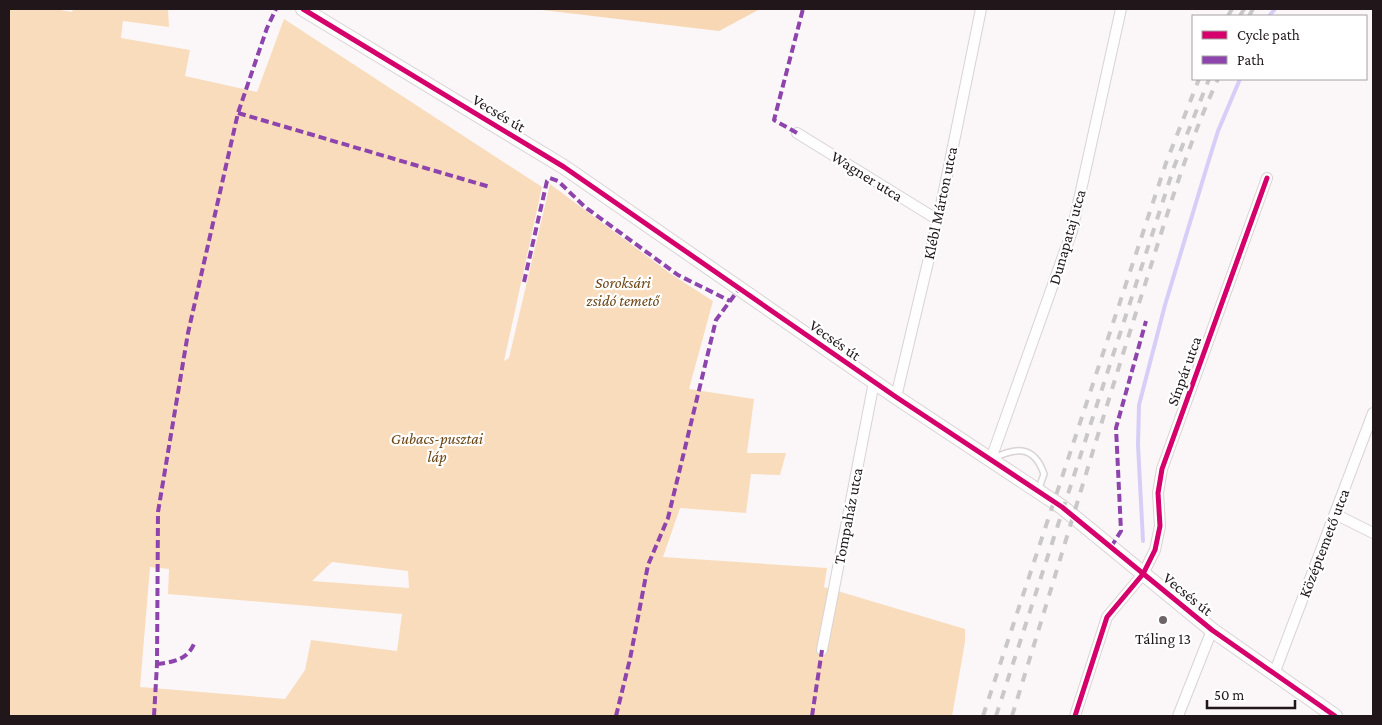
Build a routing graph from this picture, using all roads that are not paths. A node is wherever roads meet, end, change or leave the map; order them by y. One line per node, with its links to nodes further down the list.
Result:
1 (303, 9): 7 (street, Vecsés út)
2 (981, 9): 6 (street, Klébl Márton utca)
3 (1121, 9): 10 (street, Dunapataj utca)
4 (796, 133): 6 (street, Wagner utca)
5 (1267, 178): 14 (street, Sínpár utca)
6 (938, 220): 8 (street, Klébl Márton utca)
7 (874, 382): 8 (street, Vecsés út); 16 (street, Tompaház utca)
8 (896, 397): 10 (street, Vecsés út)
9 (1373, 413): 12 (street, Középtemető utca)
10 (991, 459): 11 (street, Vecsés út); 11 (lane)
11 (1037, 491): 14 (street, Vecsés út)
12 (1335, 514): 13 (street); 17 (street, Középtemető utca)
13 (1373, 533)
14 (1142, 574): 15 (street, Vecsés út); 19 (street, Sínpár utca)
15 (1212, 630): 17 (street, Vecsés út); 20 (street)
16 (822, 650)
17 (1274, 674): 18 (street, Vecsés út)
18 (1331, 715)
19 (1075, 716)
20 (1178, 716)

